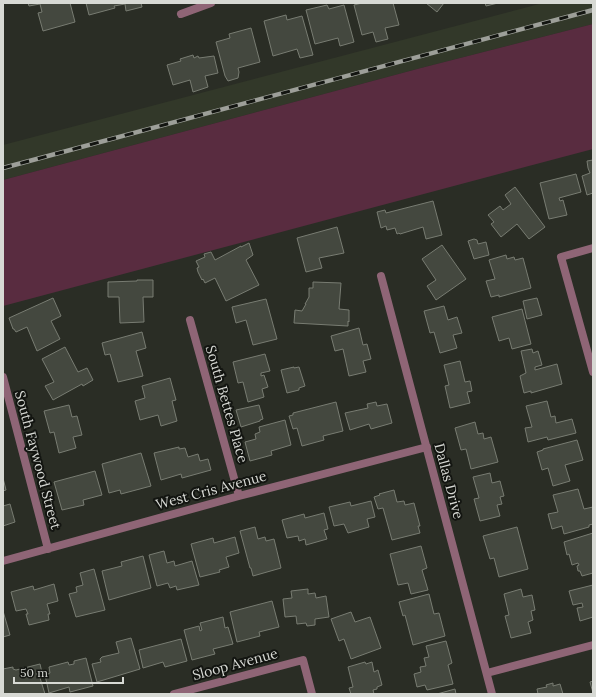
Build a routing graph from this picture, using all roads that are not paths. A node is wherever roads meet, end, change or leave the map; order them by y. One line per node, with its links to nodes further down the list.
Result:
1 (211, 3): 2 (street)
2 (181, 14)
3 (593, 248): 6 (street)
4 (381, 276): 8 (street, Dallas Drive)
5 (190, 320): 9 (street, South Bettes Place)
6 (593, 372)
7 (3, 378): 10 (street, South Faywood Street)
8 (427, 447): 9 (street, West Cris Avenue); 13 (street, Dallas Drive)
9 (239, 496): 10 (street, West Cris Avenue)
10 (48, 549): 11 (street, West Cris Avenue)
11 (3, 561)
12 (593, 645): 13 (street)
13 (487, 673): 16 (street, Dallas Drive)
14 (174, 694): 15 (street, Sloop Avenue)
15 (312, 694)
16 (492, 694)

